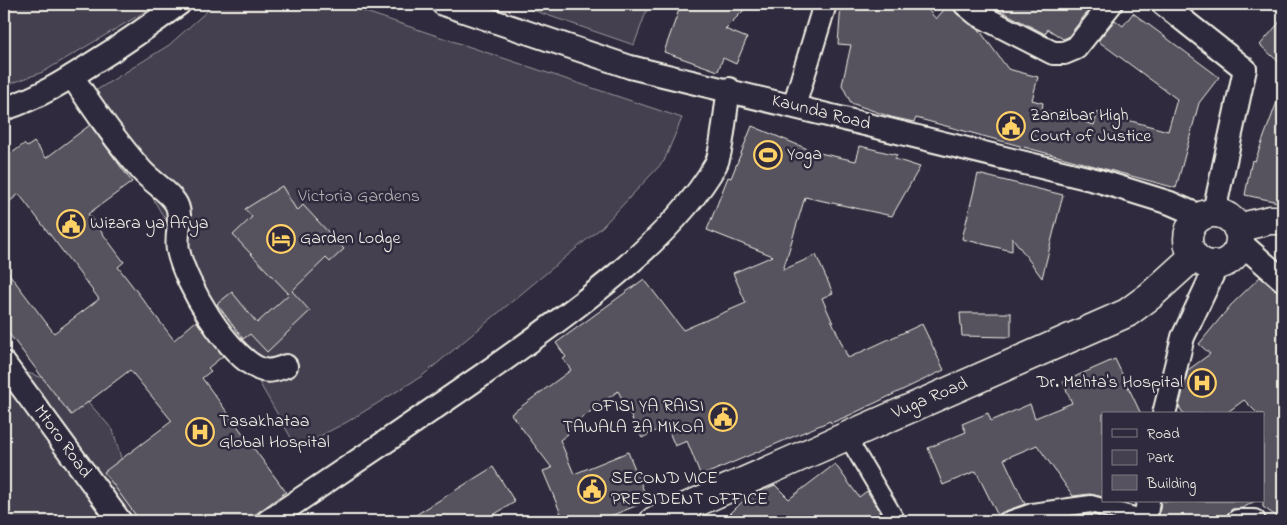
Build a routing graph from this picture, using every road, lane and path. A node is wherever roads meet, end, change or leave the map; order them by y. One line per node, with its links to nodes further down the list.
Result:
1 (179, 4): 7 (street)
2 (443, 4): 8 (street, Kaunda Road)
3 (825, 4): 9 (street)
4 (965, 4): 5 (street)
5 (1111, 4)
6 (1163, 4): 11 (street)
7 (72, 76): 10 (street); 17 (street)
8 (729, 90): 9 (street, Kaunda Road); 22 (street)
9 (794, 106): 11 (street, Kaunda Road)
10 (4, 109)
11 (1207, 214): 13 (main road); 14 (main road)
12 (1283, 220): 13 (main road)
13 (1239, 236): 14 (main road); 15 (street)
14 (1206, 260): 18 (street); 19 (main road, Vuga Road)
15 (1283, 280)
16 (4, 363): 21 (street, Mtoro Road)
17 (286, 366)
18 (1164, 412)
19 (846, 435): 23 (main road, Vuga Road); 24 (street)
20 (1148, 516): 25 (street)
21 (120, 521)
22 (268, 521)
23 (654, 521)
24 (897, 521)
25 (1006, 521)
26 (1238, 521): 27 (street)
27 (1254, 521)

